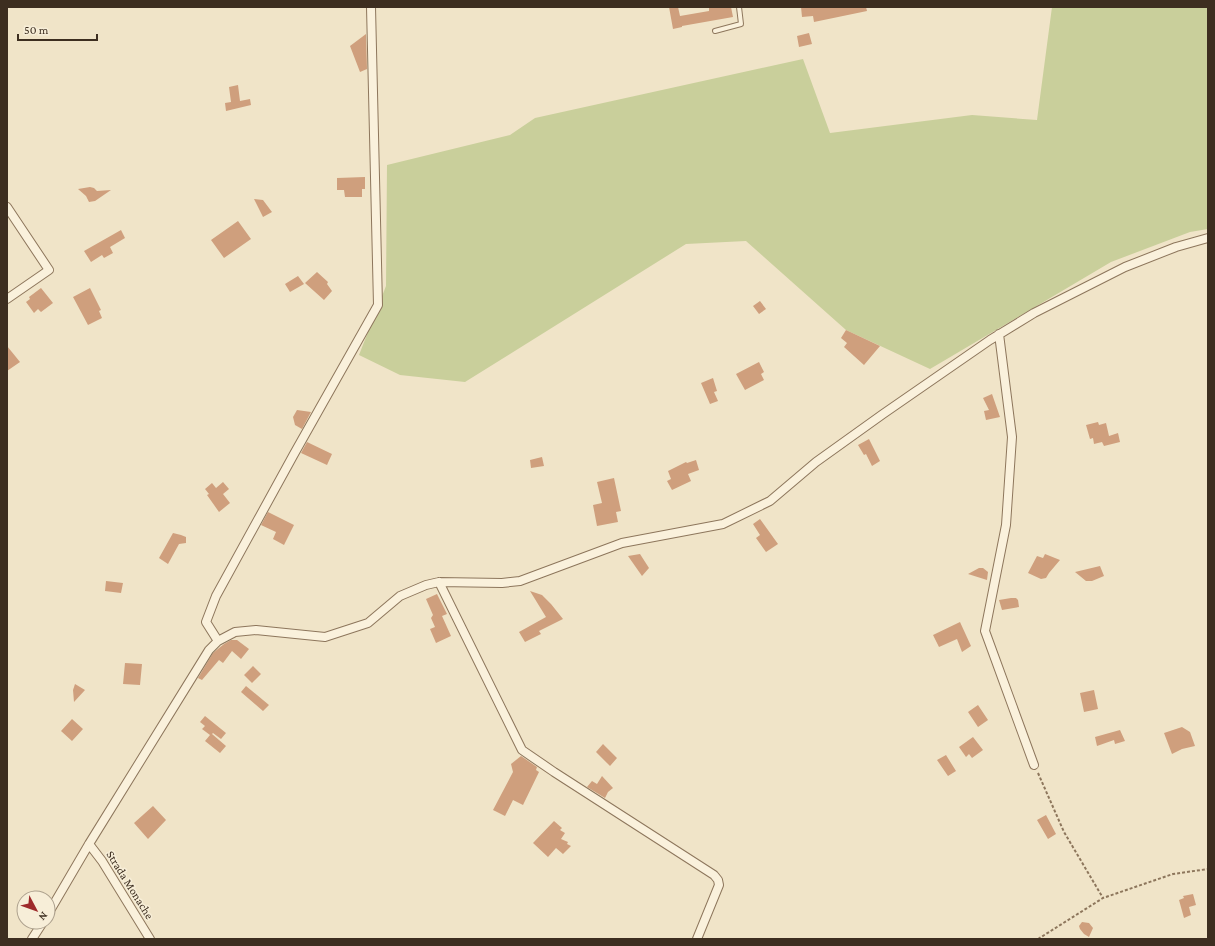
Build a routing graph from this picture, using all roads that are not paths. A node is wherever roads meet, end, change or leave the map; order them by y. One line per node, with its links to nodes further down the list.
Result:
1 (371, 7): 9 (street)
2 (739, 7): 3 (lane)
3 (715, 31)
4 (7, 208): 6 (street)
5 (1208, 238): 7 (street)
6 (7, 299)
7 (999, 334): 8 (street); 10 (street)
8 (439, 582): 9 (street); 16 (street)
9 (218, 641): 11 (street)
10 (1034, 764)
11 (89, 844): 12 (street); 15 (street, Strada Monache)
12 (56, 900)
13 (38, 930): 14 (street)
14 (32, 939)
15 (150, 939)
16 (697, 939)

